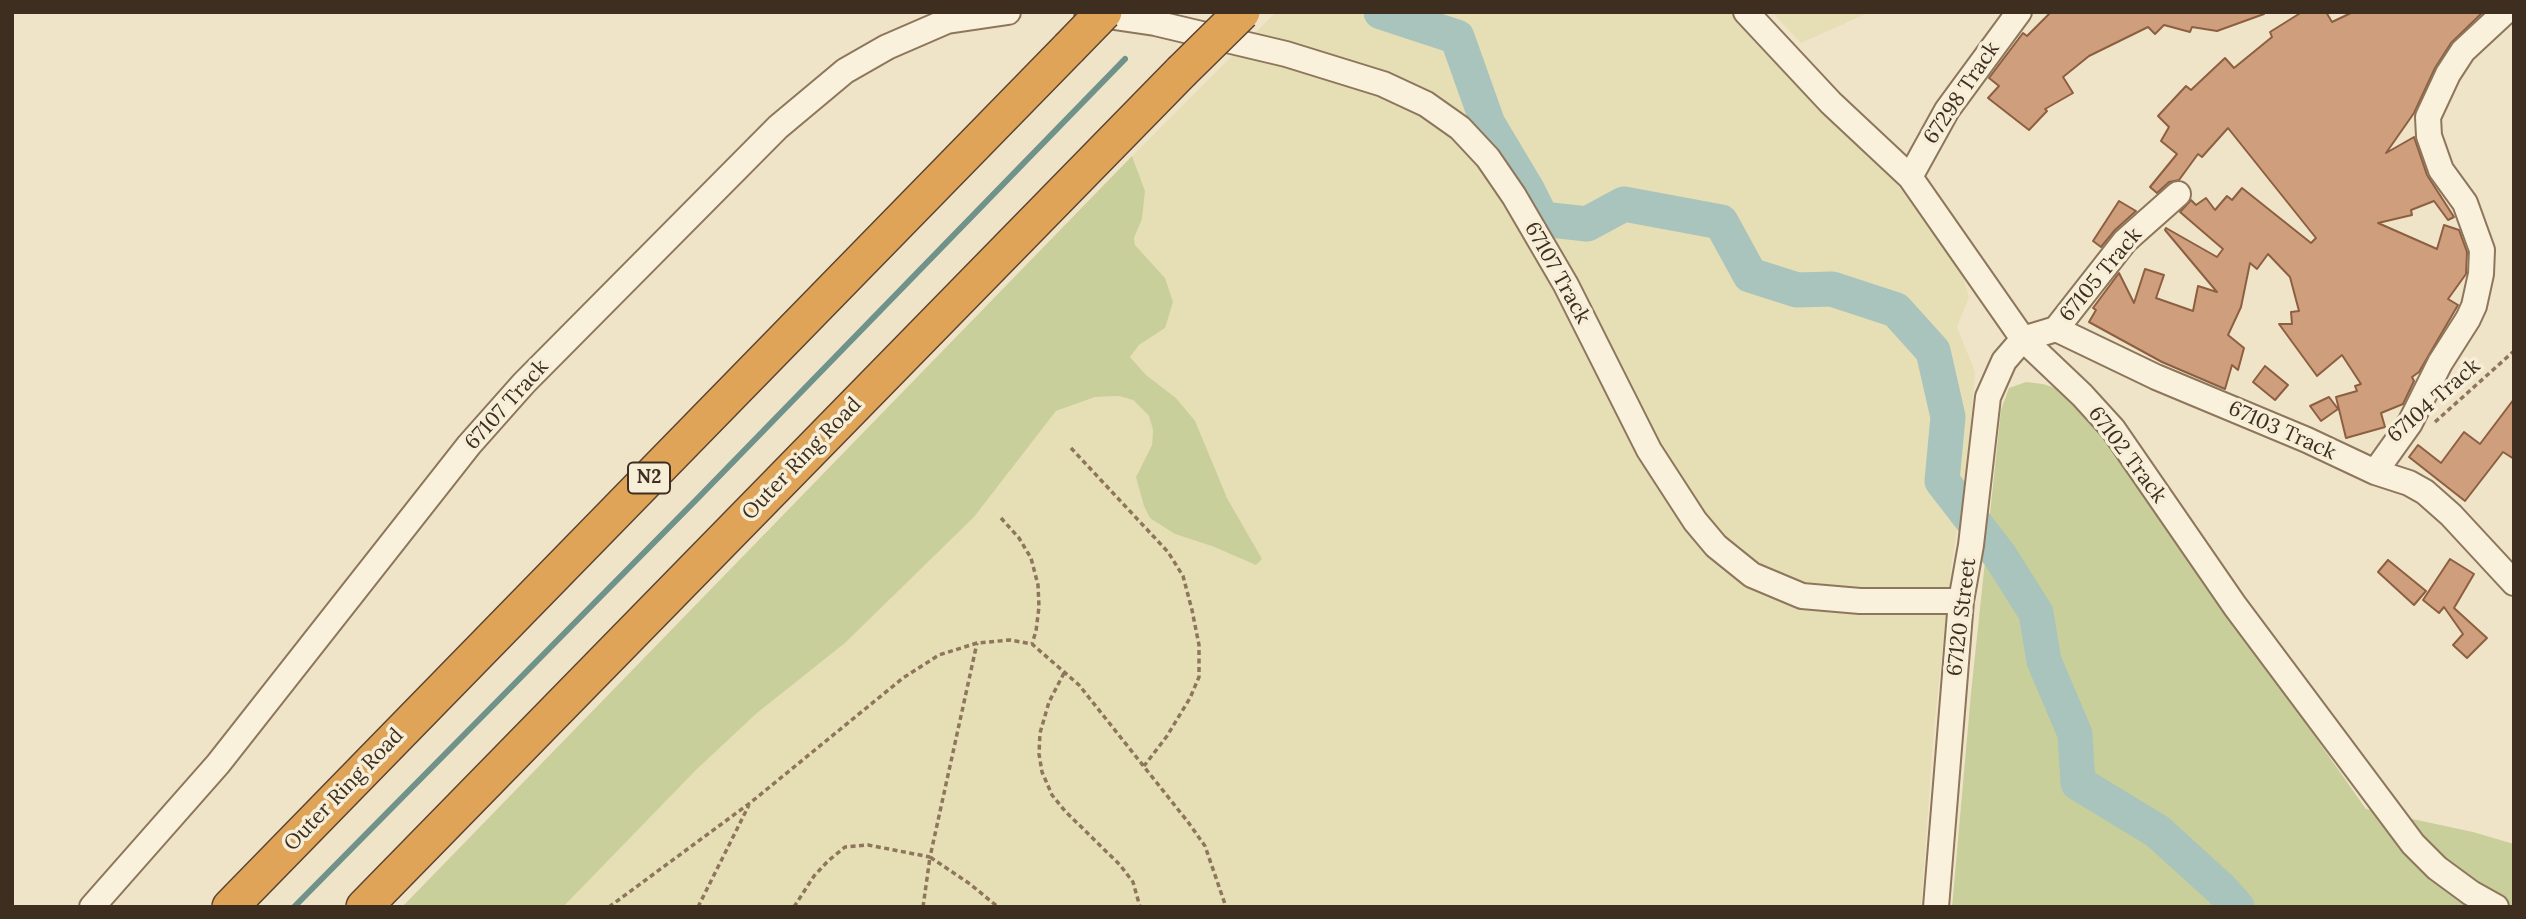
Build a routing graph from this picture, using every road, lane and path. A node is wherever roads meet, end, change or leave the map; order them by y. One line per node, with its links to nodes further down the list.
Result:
1 (1009, 12): 25 (street, 67107 Track)
2 (1079, 12): 18 (street, 67107 Track)
3 (1104, 12): 26 (highway, Outer Ring Road / N2, bridge)
4 (1242, 12): 27 (highway, Outer Ring Road, bridge)
5 (1746, 12): 8 (street, 67102 Track)
6 (2019, 12): 8 (street, 67298 Track)
7 (2505, 12): 15 (street)
8 (1910, 177): 11 (street, 67102 Track)
9 (2178, 194): 10 (street, 67105 Track)
10 (2056, 329): 11 (street); 15 (street, 67103 Track)
11 (2023, 339): 18 (street, 67120 Street); 36 (street, 67102 Track)
12 (2514, 351): 13 (path, 67104 Track)
13 (2435, 422)
14 (1071, 448): 22 (path)
15 (2375, 472): 17 (street, 67103 Track)
16 (1000, 518): 20 (path)
17 (2514, 583)
18 (1961, 601): 35 (street, 67120 Street)
19 (977, 643): 20 (path); 23 (path); 24 (path)
20 (1032, 644): 21 (path)
21 (1064, 673): 22 (path); 33 (path)
22 (1144, 766): 34 (path)
23 (750, 803): 28 (path); 29 (path)
24 (930, 856): 30 (path); 31 (path); 32 (path)
25 (92, 907)
26 (230, 907)
27 (364, 907)
28 (609, 907)
29 (698, 907)
30 (794, 907)
31 (923, 907)
32 (998, 907)
33 (1140, 907)
34 (1226, 907)
35 (1936, 907)
36 (2496, 907)

